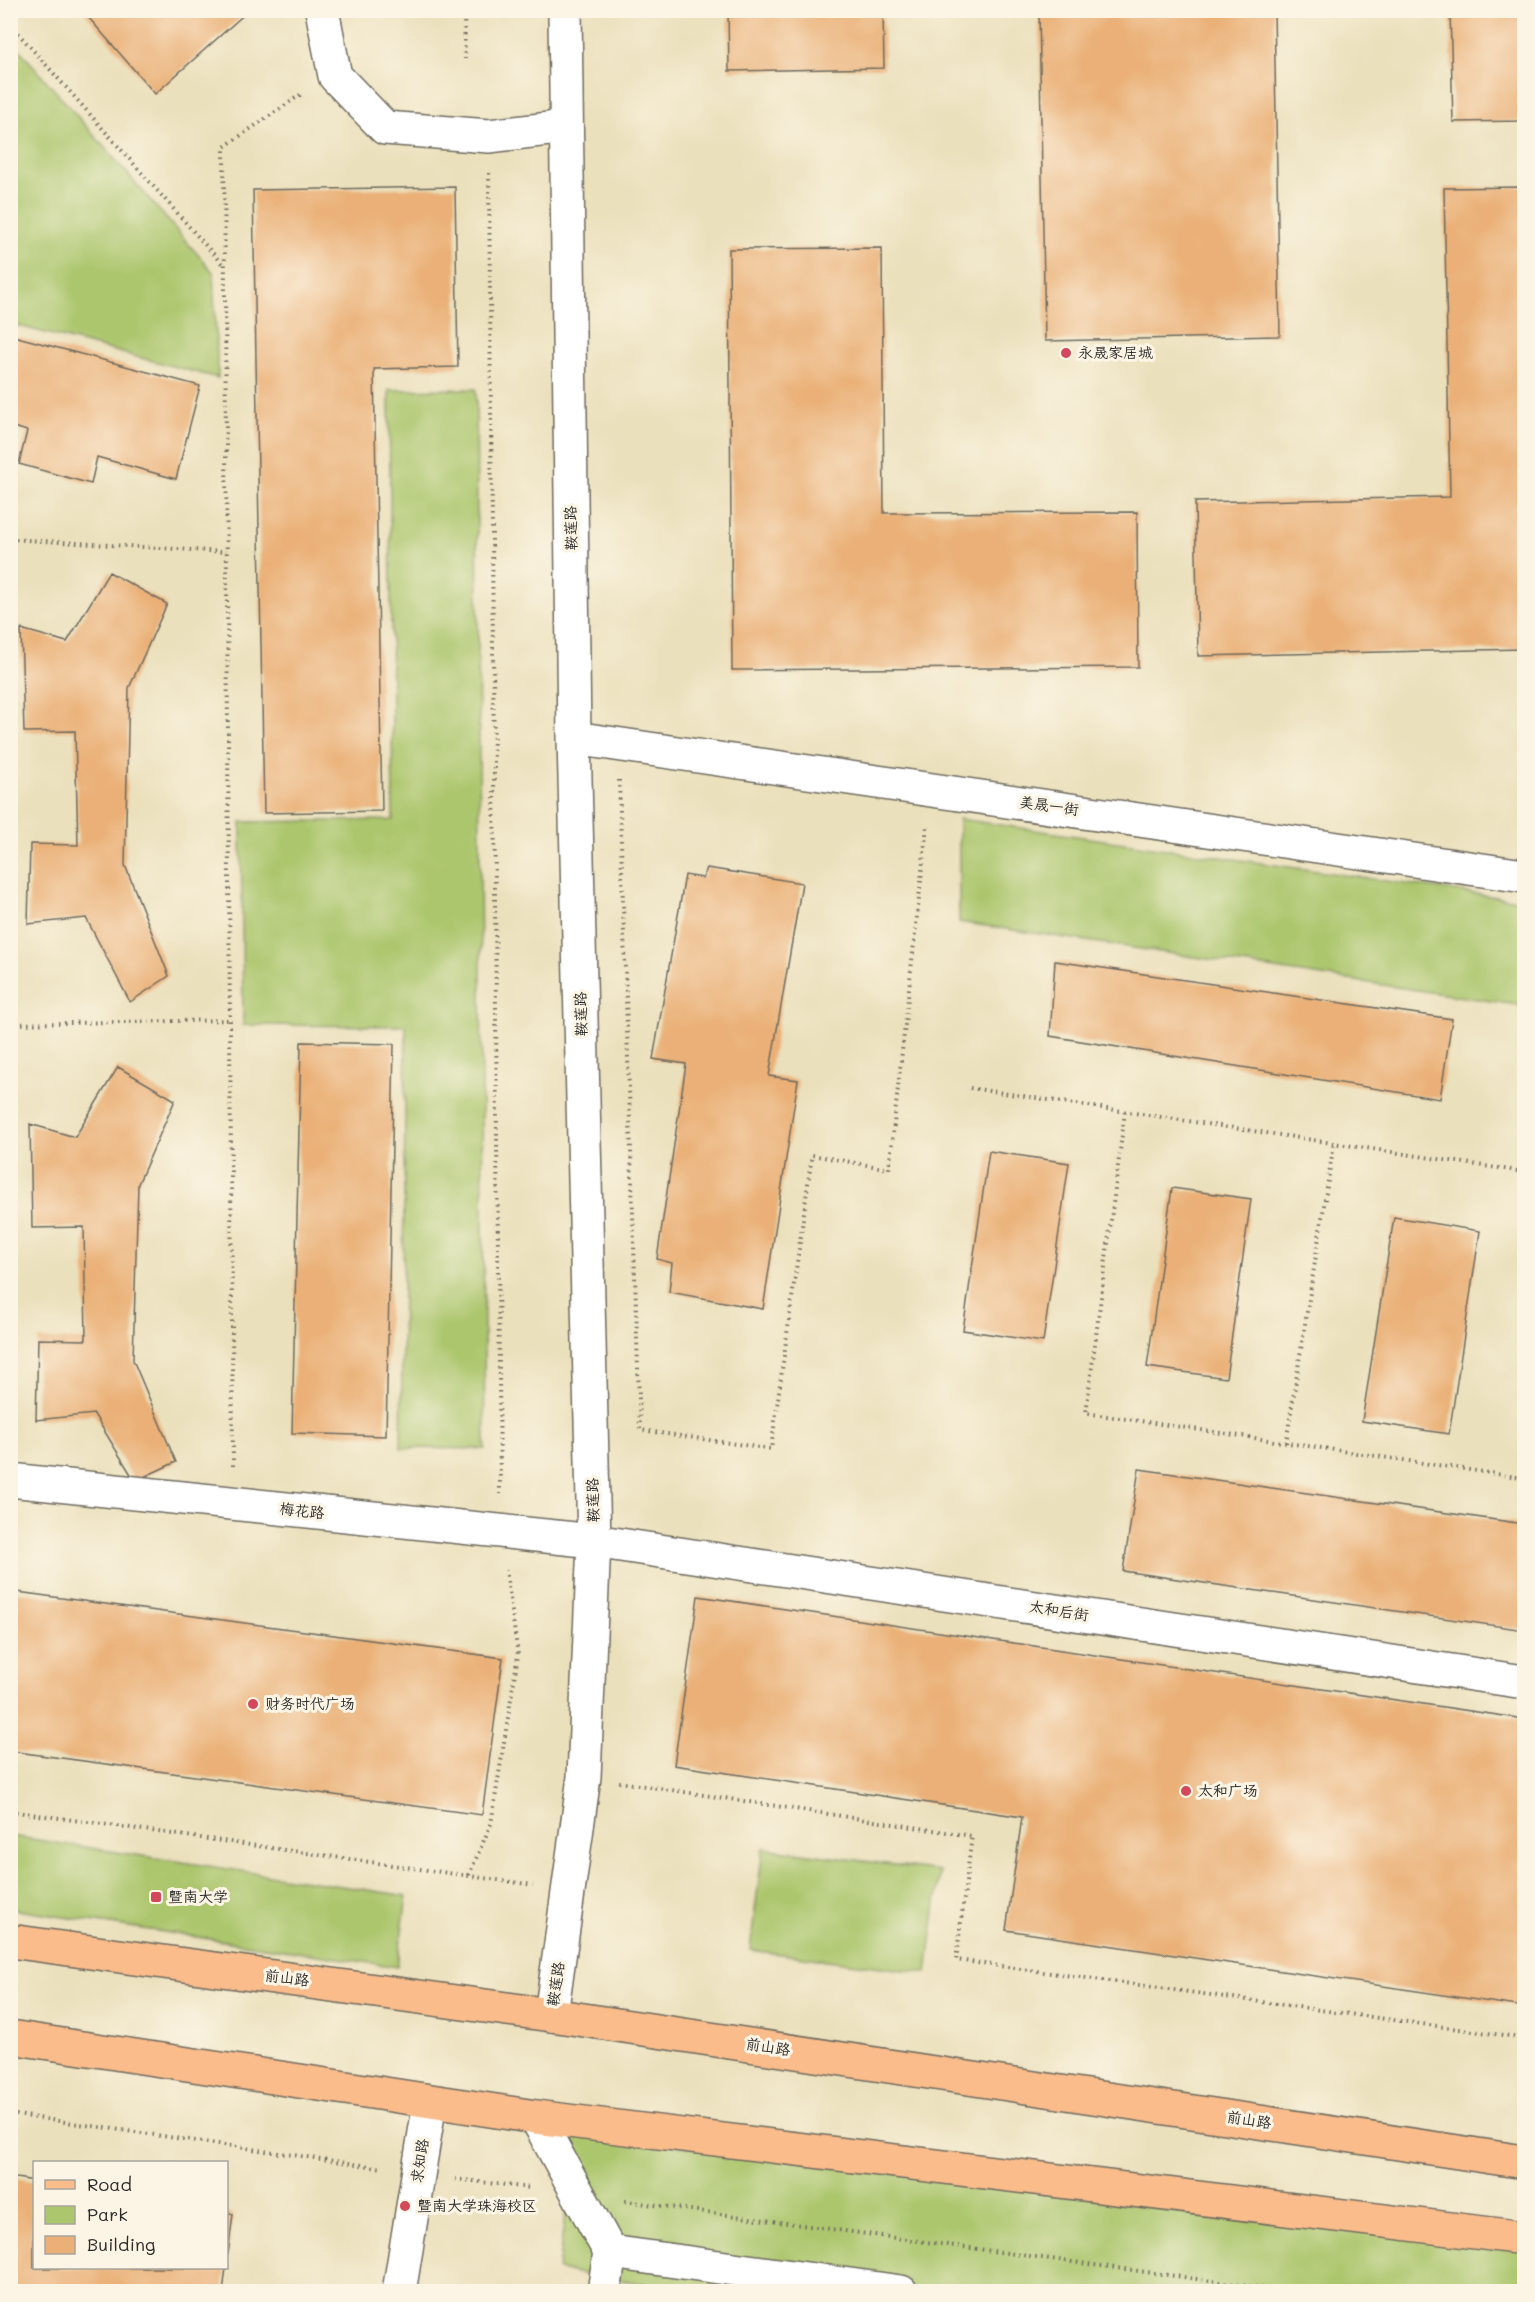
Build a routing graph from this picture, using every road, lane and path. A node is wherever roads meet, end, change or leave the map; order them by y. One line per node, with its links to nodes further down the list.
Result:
1 (322, 10): 8 (street)
2 (464, 10): 5 (path)
3 (565, 10): 7 (street, 鞍莲路)
4 (10, 24): 9 (path)
5 (465, 59)
6 (305, 92): 9 (path)
7 (566, 127): 8 (street); 12 (street, 鞍莲路)
8 (489, 136): 26 (path)
9 (225, 267): 11 (path)
10 (10, 539): 11 (path)
11 (226, 552): 16 (path)
12 (574, 738): 13 (street, 美晟一街); 27 (street, 鞍莲路)
13 (617, 744): 14 (street, 美晟一街); 14 (path)
14 (931, 789): 15 (street, 美晟一街)
15 (1524, 876)
16 (230, 1020): 17 (path); 25 (path)
17 (10, 1024)
18 (970, 1088): 19 (path)
19 (1125, 1112): 20 (path); 22 (path)
20 (1334, 1143): 21 (path); 22 (path)
21 (1524, 1172)
22 (1286, 1443): 23 (path)
23 (1524, 1478)
24 (10, 1480): 25 (street, 梅花路)
25 (233, 1503): 26 (street, 梅花路)
26 (500, 1531): 27 (street, 梅花路); 31 (path)
27 (594, 1541): 28 (street, 太和后街); 29 (street, 鞍莲路)
28 (1524, 1682)
29 (584, 1776): 32 (street, 鞍莲路); 36 (path)
30 (10, 1810): 31 (path)
31 (469, 1875): 32 (path)
32 (569, 1890): 34 (street, 鞍莲路)
33 (10, 1941): 34 (main road, 前山路)
34 (551, 2015): 40 (main road, 前山路)
35 (10, 2037): 37 (main road)
36 (1524, 2038)
37 (430, 2102): 39 (main road); 41 (street, 求知路)
38 (10, 2114): 41 (path)
39 (536, 2117): 42 (street); 43 (main road)
40 (1524, 2162)
41 (418, 2174): 42 (path); 45 (street, 求知路)
42 (578, 2194): 44 (street); 48 (path)
43 (1524, 2238)
44 (610, 2252): 46 (street); 47 (street)
45 (399, 2292)
46 (604, 2292)
47 (901, 2292)
48 (1293, 2292)

